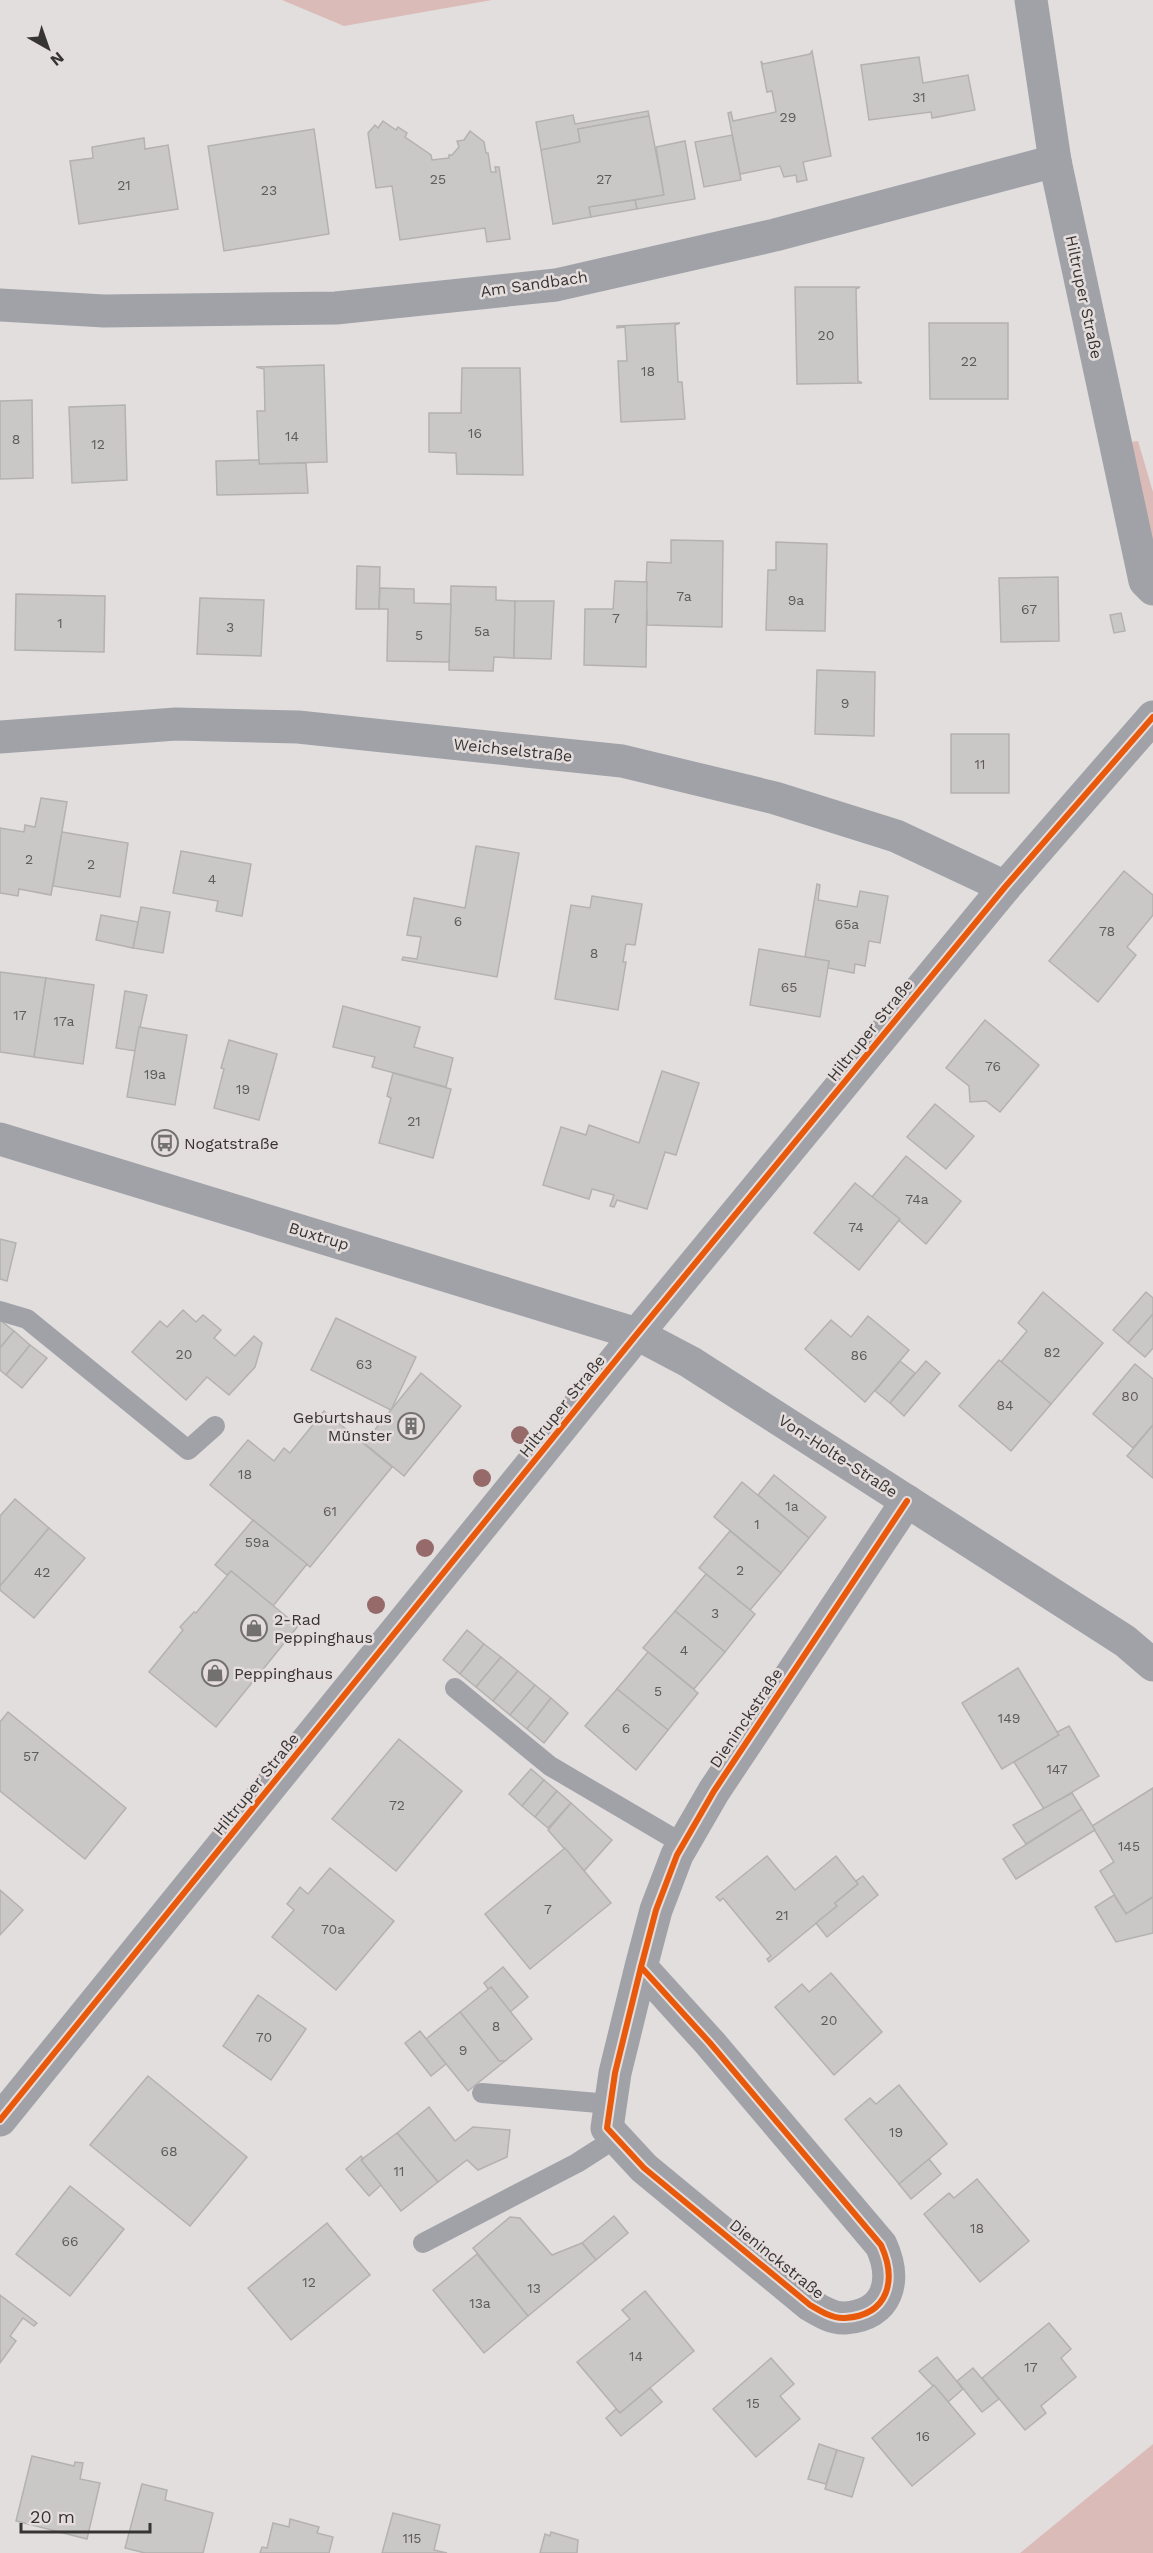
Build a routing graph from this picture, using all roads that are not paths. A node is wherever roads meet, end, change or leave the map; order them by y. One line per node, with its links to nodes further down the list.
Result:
1 (1031, 0): 2 (street, Hiltruper Straße)
2 (1055, 161): 3 (street, Am Sandbach); 4 (street, Hiltruper Straße)
3 (0, 305)
4 (1153, 589)
5 (1153, 717): 7 (street, Hiltruper Straße)
6 (0, 737): 7 (street, Weichselstraße)
7 (1005, 887): 10 (street, Hiltruper Straße)
8 (0, 1139): 10 (street, Buxtrup)
9 (0, 1311): 11 (lane)
10 (637, 1334): 12 (street, Von-Holte-Straße); 19 (street, Hiltruper Straße)
11 (215, 1426)
12 (908, 1501): 13 (street, Von-Holte-Straße); 15 (street, Dieninckstraße)
13 (1153, 1665)
14 (455, 1688): 15 (lane)
15 (683, 1844): 16 (street, Dieninckstraße)
16 (641, 1967): 18 (street, Dieninckstraße); 20 (street, Dieninckstraße)
17 (482, 2093): 18 (lane)
18 (610, 2104): 20 (street, Dieninckstraße)
19 (0, 2120)
20 (616, 2138): 21 (lane)
21 (423, 2242)

